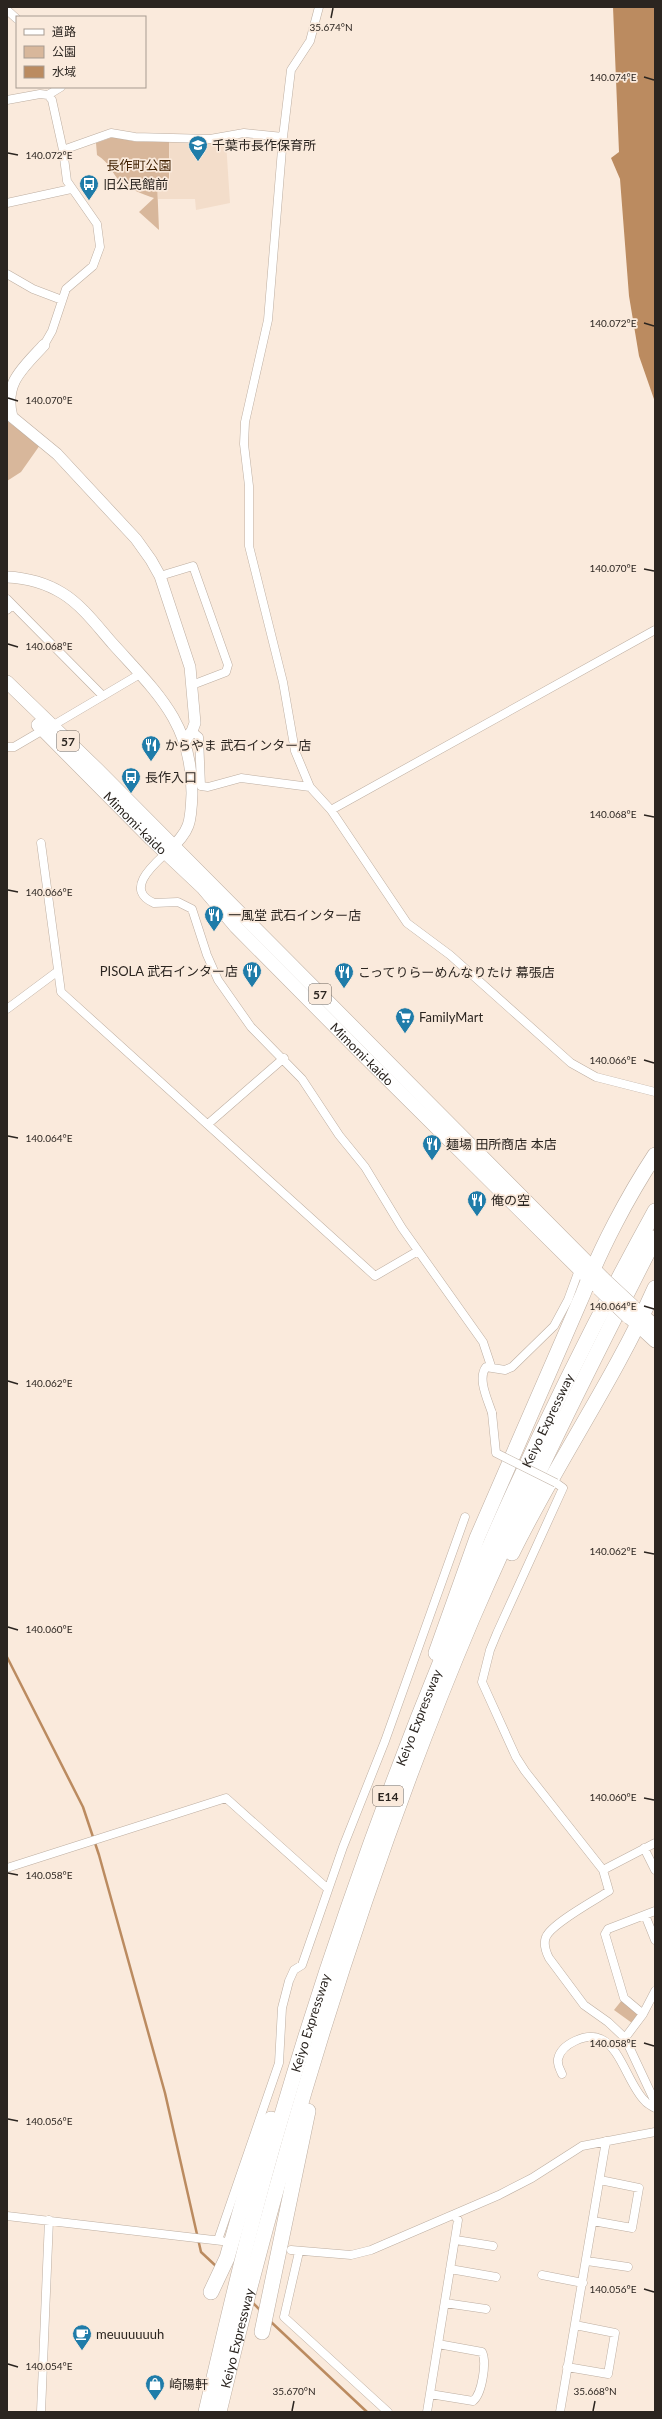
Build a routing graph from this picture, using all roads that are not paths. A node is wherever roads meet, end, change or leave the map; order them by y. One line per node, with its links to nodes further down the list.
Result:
1 (319, 7): 7 (street)
2 (7, 10): 3 (street)
3 (16, 18)
4 (59, 88): 5 (street)
5 (48, 95): 6 (street); 8 (street)
6 (7, 100)
7 (283, 137): 8 (street); 27 (street)
8 (63, 150): 9 (street)
9 (72, 189): 10 (street); 12 (street)
10 (7, 203)
11 (7, 274): 12 (street)
12 (62, 300): 13 (street)
13 (44, 345): 14 (street)
14 (160, 576): 20 (street); 20 (street)
15 (7, 577): 18 (street)
16 (9, 605): 22 (street)
17 (655, 630): 28 (street)
18 (140, 674): 22 (street); 25 (street)
19 (7, 682): 23 (main road, Mimomi-kaido / 57)
20 (192, 685): 24 (street)
21 (7, 694): 23 (main road, Mimomi-kaido / 57)
22 (103, 696): 23 (street)
23 (47, 728): 26 (street); 30 (main road, Mimomi-kaido / 57)
24 (192, 731): 25 (street); 27 (street)
25 (185, 741): 30 (street)
26 (7, 747)
27 (310, 787): 28 (street)
28 (331, 810): 34 (street)
29 (41, 842): 31 (street)
30 (169, 850): 33 (street); 40 (main road, Mimomi-kaido / 57)
31 (58, 971): 32 (street); 35 (street)
32 (7, 1009)
33 (284, 1058): 35 (street); 39 (street)
34 (655, 1092)
35 (208, 1124): 39 (street)
36 (652, 1159): 40 (highway)
37 (655, 1211): 48 (highway, Keiyo Expressway / E14)
38 (655, 1238): 47 (highway, Keiyo Expressway / E14)
39 (418, 1251): 45 (street)
40 (592, 1277): 42 (main road, Mimomi-kaido / 57, bridge); 45 (street); 48 (highway)
41 (655, 1288): 42 (highway)
42 (635, 1316): 43 (main road, Mimomi-kaido / 57); 44 (main road, Mimomi-kaido / 57); 47 (highway)
43 (655, 1326)
44 (655, 1341)
45 (491, 1366): 52 (street, bridge)
46 (465, 1517): 54 (street)
47 (424, 1740): 60 (highway, Keiyo Expressway / E14)
48 (404, 1752): 61 (highway, Keiyo Expressway / E14)
49 (655, 1843): 50 (street)
50 (644, 1848): 52 (street); 53 (street)
51 (7, 1868): 54 (street)
52 (603, 1870): 62 (street)
53 (655, 1870)
54 (328, 1888): 71 (street)
55 (655, 1911): 56 (street)
56 (645, 1915): 57 (street); 59 (street)
57 (655, 1940)
58 (655, 1991): 59 (street)
59 (643, 2014): 62 (street)
60 (328, 2016): 85 (highway); 91 (highway, Keiyo Expressway / E14)
61 (312, 2017): 81 (highway); 90 (highway, Keiyo Expressway / E14)
62 (625, 2038): 64 (street)
63 (562, 2074): 65 (street)
64 (655, 2102)
65 (655, 2108)
66 (655, 2132): 67 (street)
67 (606, 2141): 68 (street); 69 (street)
68 (600, 2180): 72 (street); 72 (street)
69 (454, 2215): 73 (street); 92 (street)
70 (7, 2216): 71 (street)
71 (49, 2220): 89 (street)
72 (593, 2221): 75 (street)
73 (456, 2240): 74 (street); 77 (street)
74 (493, 2246)
75 (587, 2260): 76 (street); 80 (street)
76 (628, 2267)
77 (450, 2269): 79 (street); 82 (street)
78 (542, 2276): 80 (street)
79 (496, 2277)
80 (583, 2283): 84 (street)
81 (211, 2292)
82 (445, 2303): 83 (street); 86 (street)
83 (486, 2309)
84 (575, 2325): 87 (street); 87 (street)
85 (262, 2332)
86 (438, 2344): 88 (street); 88 (street)
87 (568, 2367): 94 (street)
88 (430, 2394): 93 (street)
89 (41, 2412)
90 (206, 2412)
91 (219, 2412)
92 (388, 2412)
93 (427, 2412)
94 (560, 2412)

